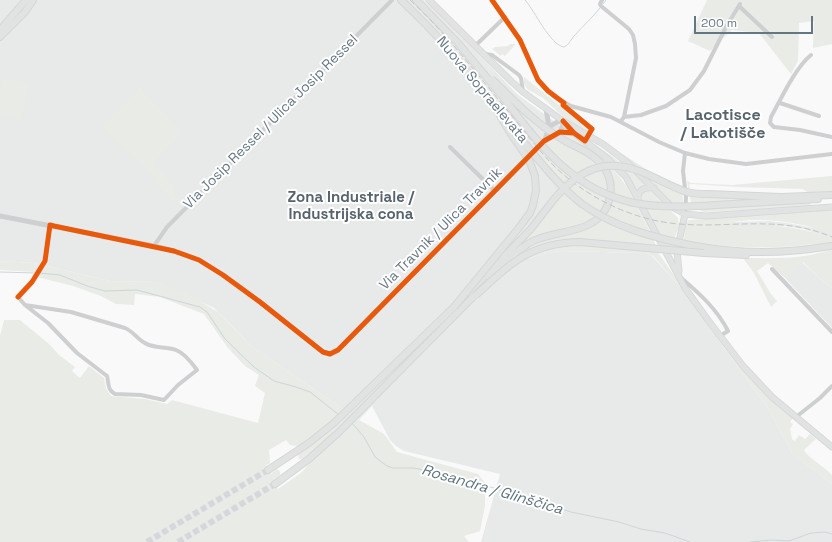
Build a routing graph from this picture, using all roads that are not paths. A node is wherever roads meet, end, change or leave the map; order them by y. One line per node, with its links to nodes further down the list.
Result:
1 (26, 0): 10 (main road)
2 (33, 0): 11 (main road)
3 (392, 0): 43 (street, Via Josip Ressel / Ulica Josip Ressel)
4 (399, 0): 19 (main road, Nuova Sopraelevata)
5 (416, 0): 13 (main road, Nuova Sopraelevata)
6 (429, 0): 14 (main road)
7 (492, 0): 9 (street)
8 (602, 0): 22 (street)
9 (505, 17): 14 (street); 22 (street)
10 (0, 30)
11 (0, 37)
12 (772, 37): 22 (street)
13 (458, 43): 35 (main road, Nuova Sopraelevata, bridge); 48 (main road, bridge)
14 (476, 45): 15 (main road)
15 (485, 54): 17 (main road); 17 (street)
16 (811, 55): 18 (street)
17 (523, 92): 20 (main road)
18 (780, 103): 21 (street); 27 (street)
19 (495, 107): 45 (main road, Nuova Sopraelevata, bridge); 50 (main road, bridge)
20 (546, 108): 23 (main road); 24 (street)
21 (819, 116)
22 (623, 119): 30 (street)
23 (563, 121): 24 (street); 25 (street); 26 (main road); 32 (main road)
24 (550, 127): 28 (street, Via Travnik / Ulica Travnik)
25 (560, 132): 26 (street); 28 (street, Via Travnik / Ulica Travnik)
26 (574, 133): 36 (main road)
27 (832, 137)
28 (544, 141): 33 (street, Via Travnik / Ulica Travnik)
29 (450, 147): 33 (street, Via Travnik / Ulica Travnik)
30 (685, 153): 31 (street); 38 (street)
31 (832, 154)
32 (654, 188): 36 (main road); 38 (main road)
33 (495, 191): 43 (street, Via Travnik / Ulica Travnik)
34 (832, 195): 50 (main road, bridge)
35 (832, 198)
36 (638, 199): 42 (main road)
37 (832, 207): 38 (main road)
38 (685, 214): 41 (main road)
39 (0, 216): 40 (street)
40 (49, 225): 43 (street); 49 (street)
41 (679, 241): 42 (main road); 47 (main road)
42 (661, 243): 47 (main road)
43 (154, 246)
44 (830, 246): 45 (main road, Nuova Sopraelevata)
45 (813, 248): 48 (main road, bridge)
46 (772, 269): 51 (street)
47 (680, 277): 52 (main road); 52 (street)
48 (476, 295): 57 (main road)
49 (25, 305): 49 (street)
50 (454, 307): 56 (main road)
51 (832, 332)
52 (720, 336): 54 (main road)
53 (832, 386): 54 (street)
54 (796, 417): 55 (main road)
55 (832, 448)
56 (268, 470)
57 (275, 484)

